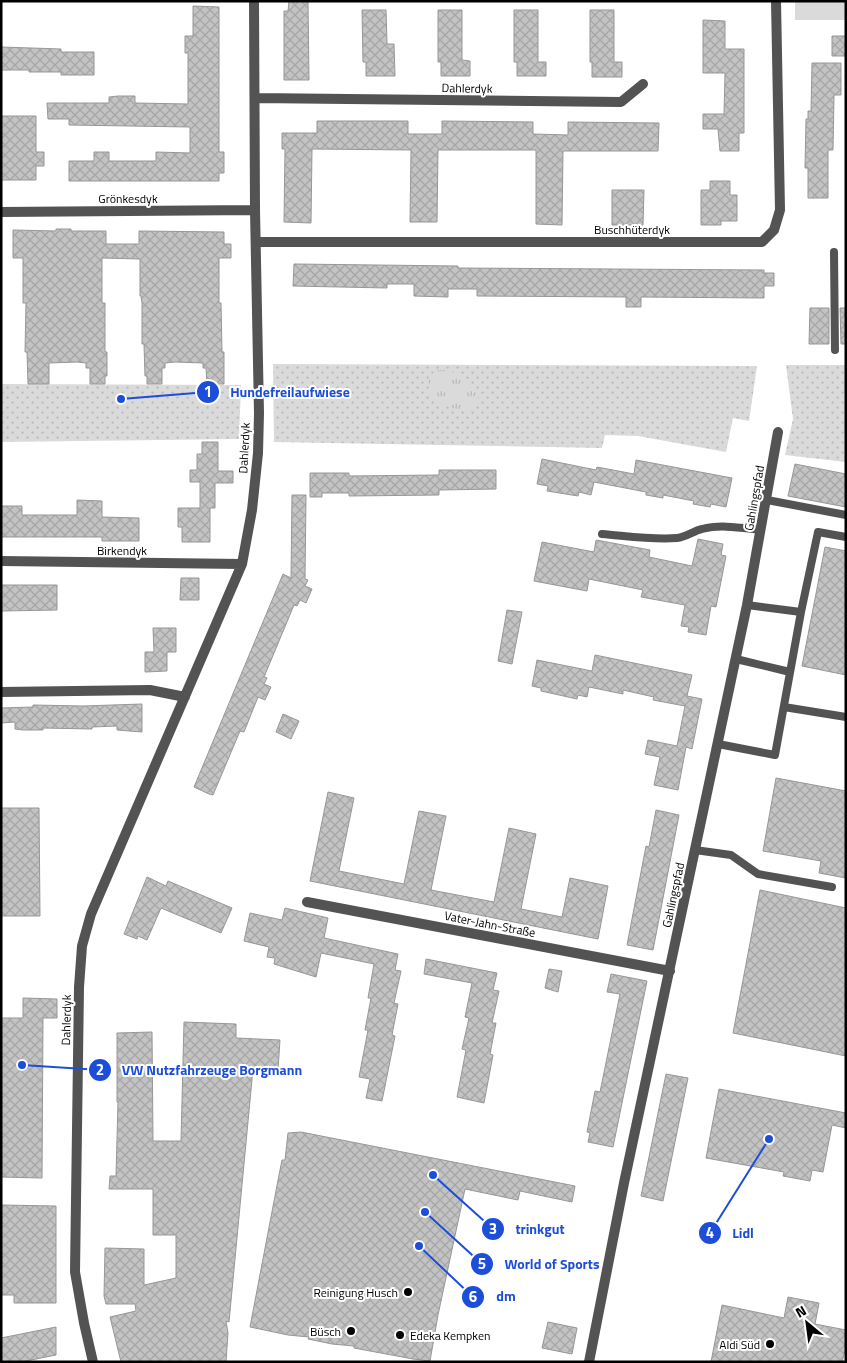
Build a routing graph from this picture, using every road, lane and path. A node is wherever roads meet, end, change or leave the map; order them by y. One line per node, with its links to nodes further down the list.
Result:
1 (254, 1): 4 (street, Dahlerdyk)
2 (776, 1): 7 (street, Buschhüterdyk)
3 (643, 84): 4 (street, Dahlerdyk)
4 (255, 98): 5 (street, Dahlerdyk)
5 (255, 210): 6 (street, Grönkesdyk); 7 (street, Dahlerdyk)
6 (1, 212)
7 (256, 242): 17 (street, Dahlerdyk)
8 (834, 252): 9 (lane)
9 (835, 350)
10 (778, 432): 11 (street, Gahlingspfad)
11 (767, 500): 12 (lane); 13 (street, Gahlingspfad)
12 (846, 515)
13 (761, 530): 14 (lane); 18 (street, Gahlingspfad)
14 (602, 534)
15 (846, 537): 19 (lane)
16 (1, 561): 17 (street, Birkendyk)
17 (242, 564): 23 (street, Dahlerdyk)
18 (747, 605): 19 (lane); 20 (street, Gahlingspfad)
19 (801, 612): 21 (lane)
20 (736, 659): 21 (lane); 26 (street, Gahlingspfad)
21 (790, 672): 24 (lane)
22 (1, 692): 23 (street)
23 (185, 697): 31 (street, Dahlerdyk)
24 (784, 707): 25 (lane); 26 (lane)
25 (846, 717)
26 (718, 744): 27 (street, Gahlingspfad)
27 (695, 850): 28 (lane); 30 (street, Gahlingspfad)
28 (832, 887)
29 (306, 902): 30 (street, Vater-Jahn-Straße)
30 (670, 971): 32 (street, Gahlingspfad)
31 (93, 1362)
32 (589, 1362)

